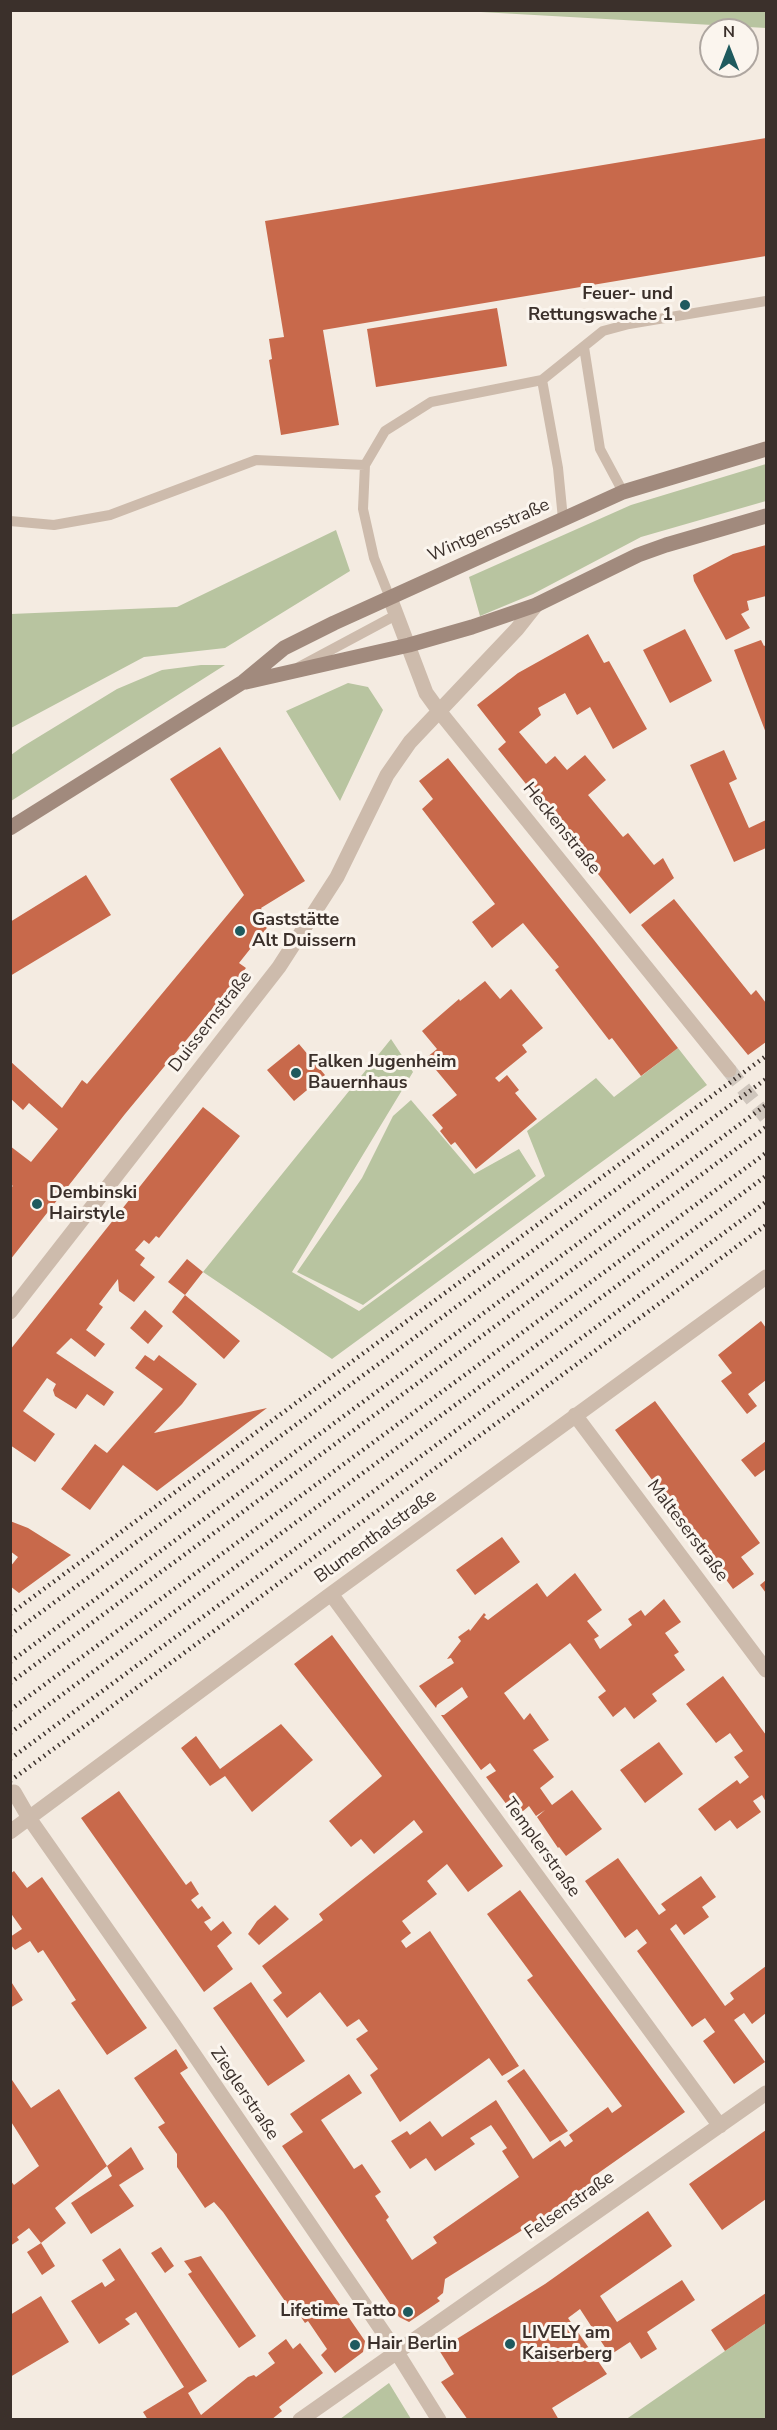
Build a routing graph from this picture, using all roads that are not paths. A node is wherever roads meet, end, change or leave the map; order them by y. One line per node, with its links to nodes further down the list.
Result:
1 (766, 301): 2 (lane)
2 (584, 348): 3 (lane); 6 (lane)
3 (542, 380): 5 (lane); 8 (lane)
4 (766, 449): 6 (main road, Wintgensstraße)
5 (365, 465): 9 (lane); 10 (lane)
6 (623, 492): 8 (main road, Wintgensstraße)
7 (766, 516): 11 (main road, Wintgensstraße)
8 (563, 519): 10 (main road, Wintgensstraße)
9 (10, 521)
10 (390, 597): 12 (street, Heckenstraße); 15 (main road, Wintgensstraße)
11 (536, 605): 13 (main road, Wintgensstraße); 16 (street, Duissernstraße)
12 (398, 614): 13 (street, Heckenstraße); 14 (lane)
13 (410, 645): 14 (main road, Wintgensstraße); 16 (street, Heckenstraße)
14 (292, 672): 15 (main road, Wintgensstraße)
15 (243, 682): 17 (main road, Wintgensstraße)
16 (439, 711): 18 (street, Heckenstraße); 20 (street, Duissernstraße)
17 (10, 828)
18 (729, 1070)
19 (766, 1277): 21 (street, Blumenthalstraße)
20 (10, 1312)
21 (575, 1415): 22 (street, Blumenthalstraße); 23 (street, Malteserstraße)
22 (330, 1594): 25 (street, Blumenthalstraße); 28 (street, Templerstraße)
23 (766, 1670)
24 (14, 1792): 25 (street, Zieglerstraße)
25 (29, 1818): 26 (street, Blumenthalstraße); 29 (street, Zieglerstraße)
26 (10, 1832)
27 (766, 2093): 28 (street, Felsenstraße)
28 (720, 2126): 29 (street, Felsenstraße)
29 (396, 2351): 30 (street, Felsenstraße); 31 (street, Zieglerstraße)
30 (300, 2420)
31 (439, 2420)

